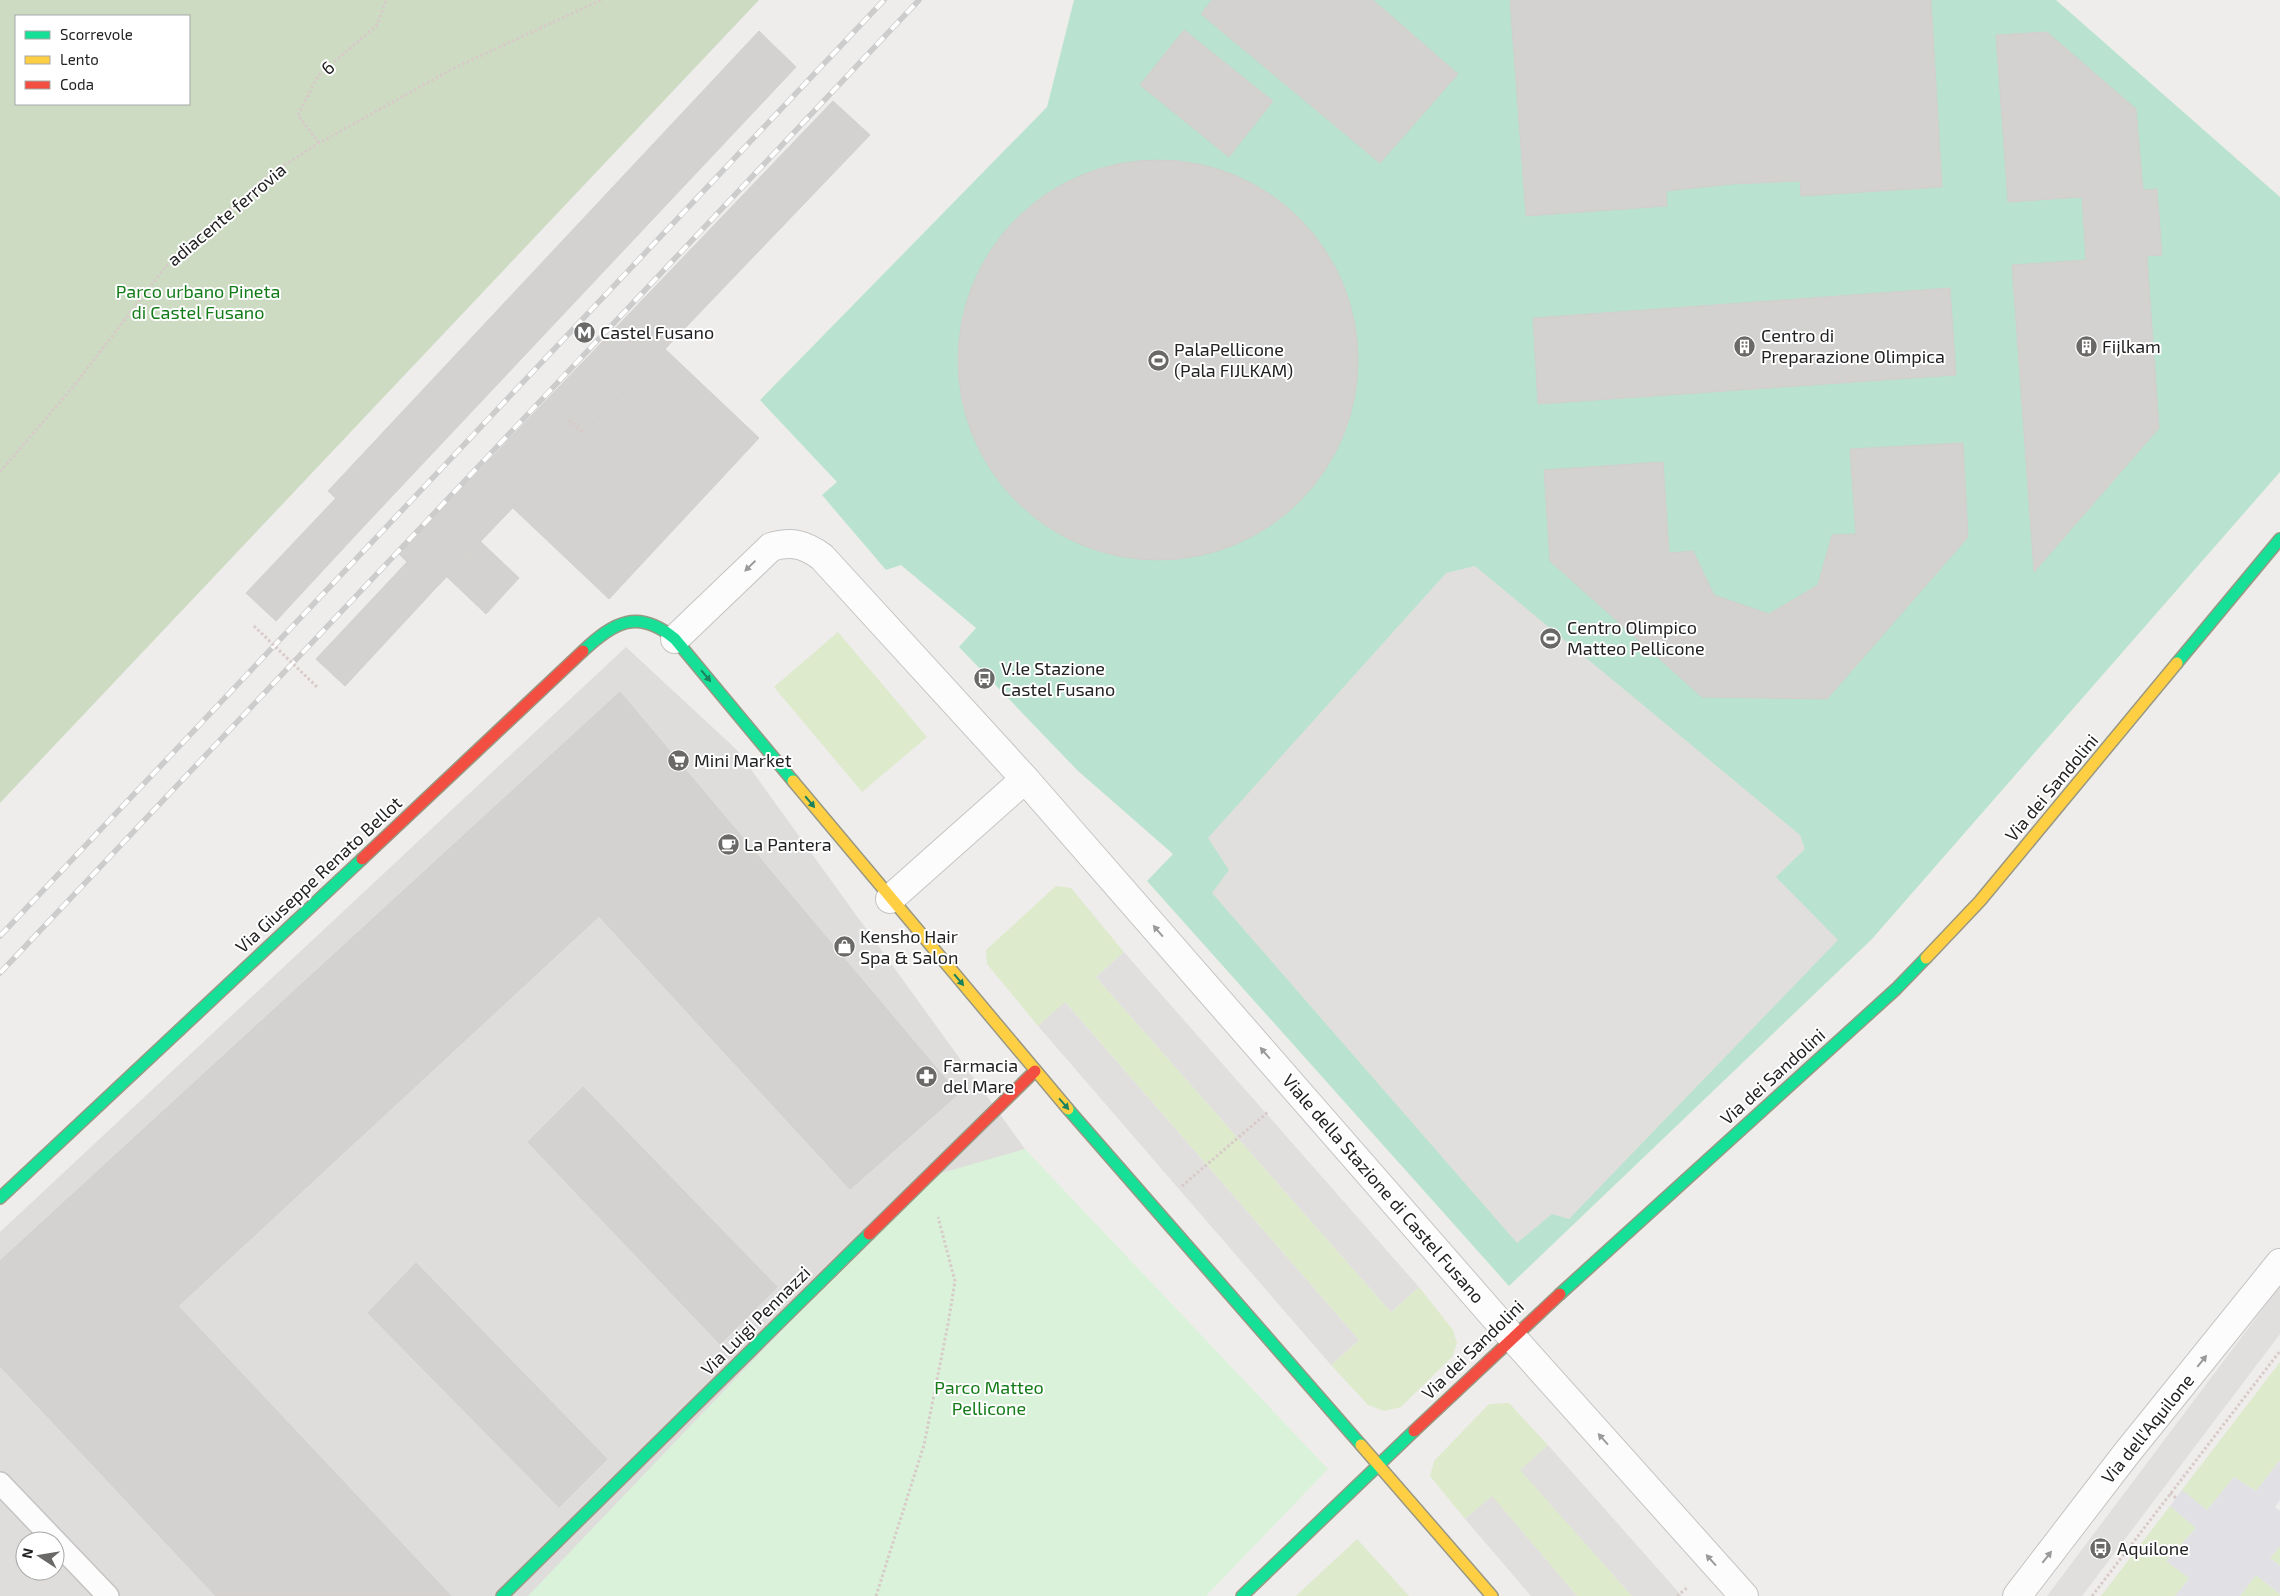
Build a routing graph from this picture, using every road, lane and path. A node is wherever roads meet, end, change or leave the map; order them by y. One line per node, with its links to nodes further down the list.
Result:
1 (386, 0): 3 (path, 6)
2 (601, 0): 3 (path, adiacente ferrovia)
3 (320, 143): 6 (path, adiacente ferrovia)
4 (569, 420): 5 (path)
5 (584, 433)
6 (0, 472)
7 (2280, 539): 19 (street, Via dei Sandolini)
8 (254, 626): 10 (path, bridge)
9 (675, 639): 11 (street, Viale della Stazione di Castel Fusano, one-way to 9); 12 (street, one-way to 12); 16 (street, Via Giuseppe Renato Bellot)
10 (318, 688)
11 (1025, 779): 12 (street); 14 (street, Viale della Stazione di Castel Fusano, one-way to 11)
12 (890, 898): 13 (street, one-way to 13)
13 (1035, 1071): 15 (street, Via Luigi Pennazzi); 17 (street, one-way to 17)
14 (1295, 1088): 17 (path); 19 (street, Viale della Stazione di Castel Fusano)
15 (928, 1177): 26 (street, Via Luigi Pennazzi); 27 (path)
16 (0, 1198)
17 (1155, 1209): 21 (street)
18 (2280, 1263): 31 (street, Via dell'Aquilone, one-way to 18)
19 (1512, 1337): 21 (street, Via dei Sandolini); 30 (street, Viale della Stazione di Castel Fusano, one-way to 19)
20 (2280, 1351): 23 (path)
21 (1378, 1466): 28 (street, Via dei Sandolini); 29 (street)
22 (0, 1483): 25 (lane)
23 (2170, 1494): 24 (path); 32 (path)
24 (2176, 1498)
25 (108, 1596)
26 (502, 1596)
27 (876, 1596)
28 (1242, 1596)
29 (1492, 1596)
30 (1744, 1596)
31 (2017, 1596)
32 (2092, 1596)

